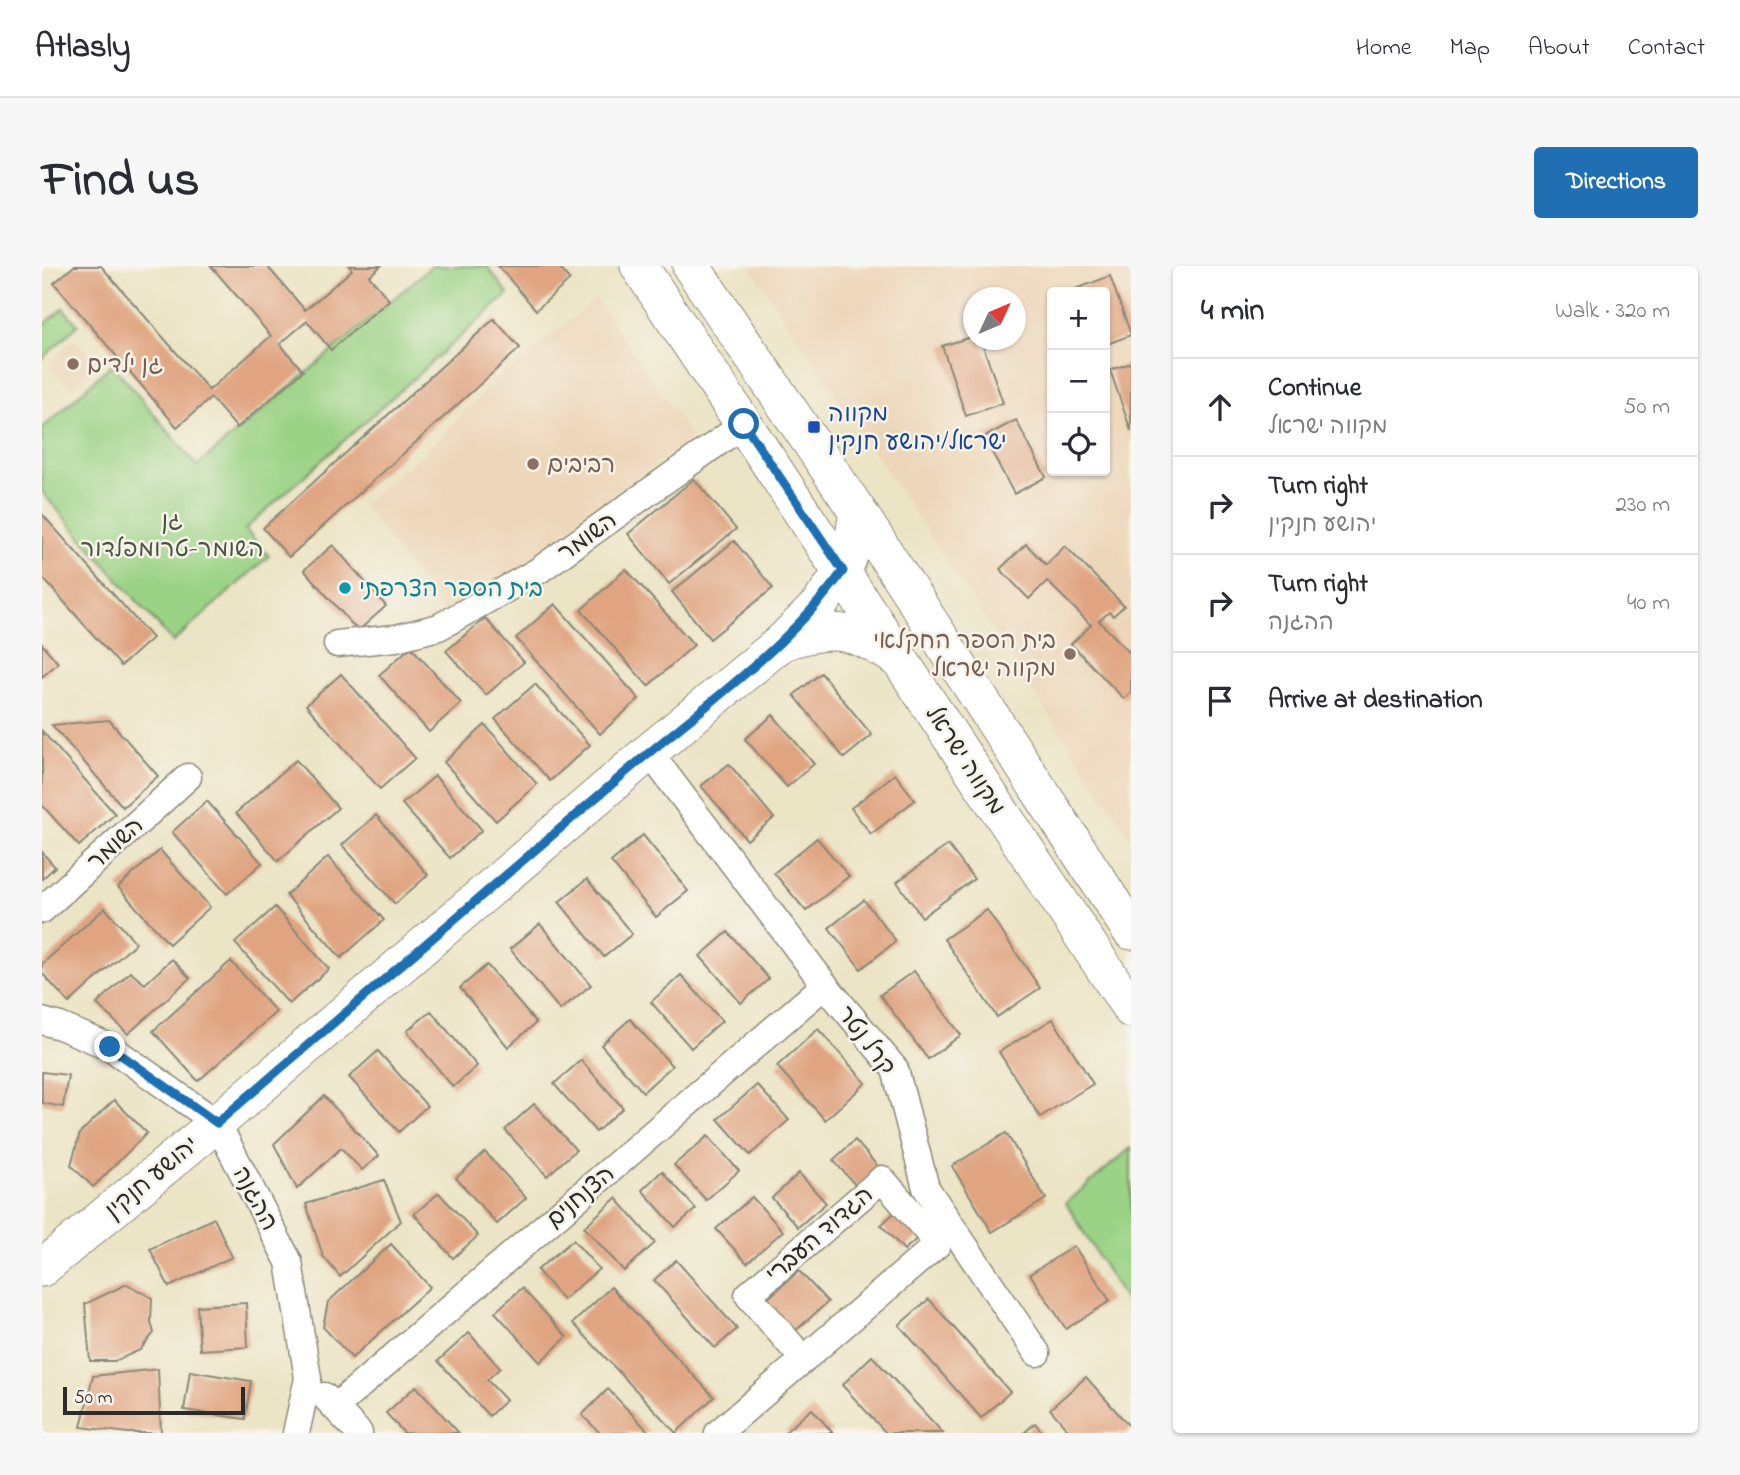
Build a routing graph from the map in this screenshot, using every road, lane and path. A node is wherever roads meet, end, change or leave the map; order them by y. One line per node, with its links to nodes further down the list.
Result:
1 (639, 266): 3 (main road, מקווה ישראל)
2 (691, 266): 4 (main road, מקווה ישראל)
3 (744, 424): 5 (main road, מקווה ישראל); 7 (street, השומר)
4 (858, 512): 5 (main road, יהושע חנקין); 12 (main road, מקווה ישראל)
5 (843, 571): 6 (main road, יהושע חנקין); 8 (main road, מקווה ישראל)
6 (782, 642): 8 (main road); 9 (main road, יהושע חנקין)
7 (337, 644)
8 (902, 662): 14 (main road, מקווה ישראל)
9 (649, 752): 13 (street, קרל נטר); 16 (main road, יהושע חנקין)
10 (188, 777): 11 (street, השומר)
11 (42, 910)
12 (1131, 931)
13 (825, 985): 18 (street, קרל נטר); 21 (street, הצנחנים)
14 (1131, 1009)
15 (42, 1021): 16 (street, ההגנה)
16 (217, 1123): 17 (main road, יהושע חנקין); 20 (street, ההגנה)
17 (42, 1268)
18 (1037, 1353)
19 (804, 1360): 19 (street, הגדוד העברי); 24 (street, הגדוד העברי)
20 (307, 1378): 21 (street); 22 (street, ההגנה)
21 (335, 1407): 23 (street)
22 (296, 1433)
23 (359, 1433)
24 (718, 1433)

